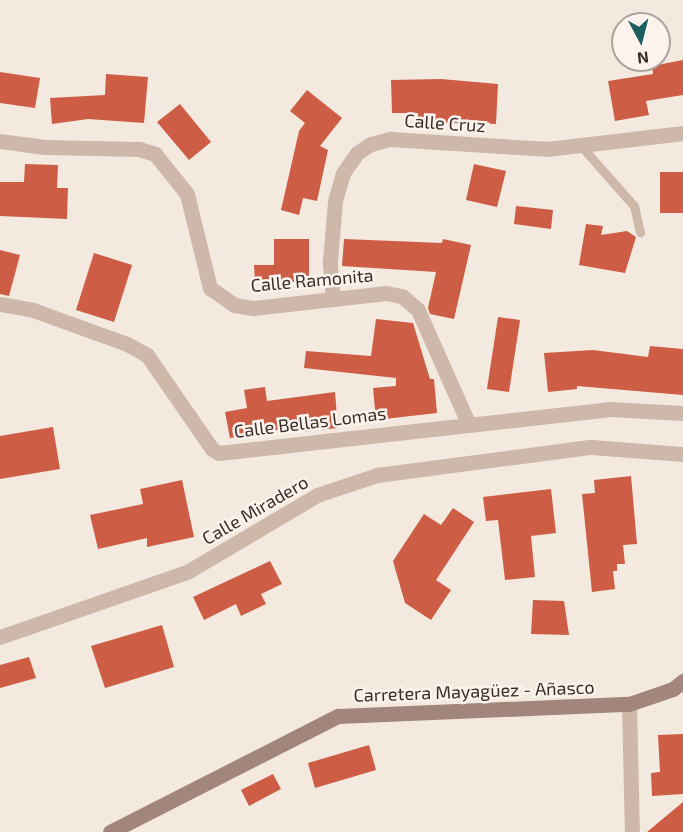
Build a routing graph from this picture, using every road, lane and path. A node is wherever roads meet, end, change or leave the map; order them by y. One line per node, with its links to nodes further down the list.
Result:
1 (683, 133): 3 (street, Calle Cruz)
2 (0, 141): 5 (street, Calle Ramonita)
3 (582, 147): 4 (lane); 5 (street, Calle Cruz)
4 (640, 232)
5 (333, 299): 8 (street, Calle Ramonita)
6 (0, 304): 8 (street, Calle Bellas Lomas)
7 (683, 413): 8 (street, Calle Bellas Lomas)
8 (468, 423)
9 (683, 454): 10 (street, Calle Miradero)
10 (0, 638)
11 (683, 681): 12 (main road, Carretera Mayagüez - Añasco)
12 (629, 704): 13 (main road, Carretera Mayagüez - Añasco); 14 (street)
13 (110, 832)
14 (632, 832)

